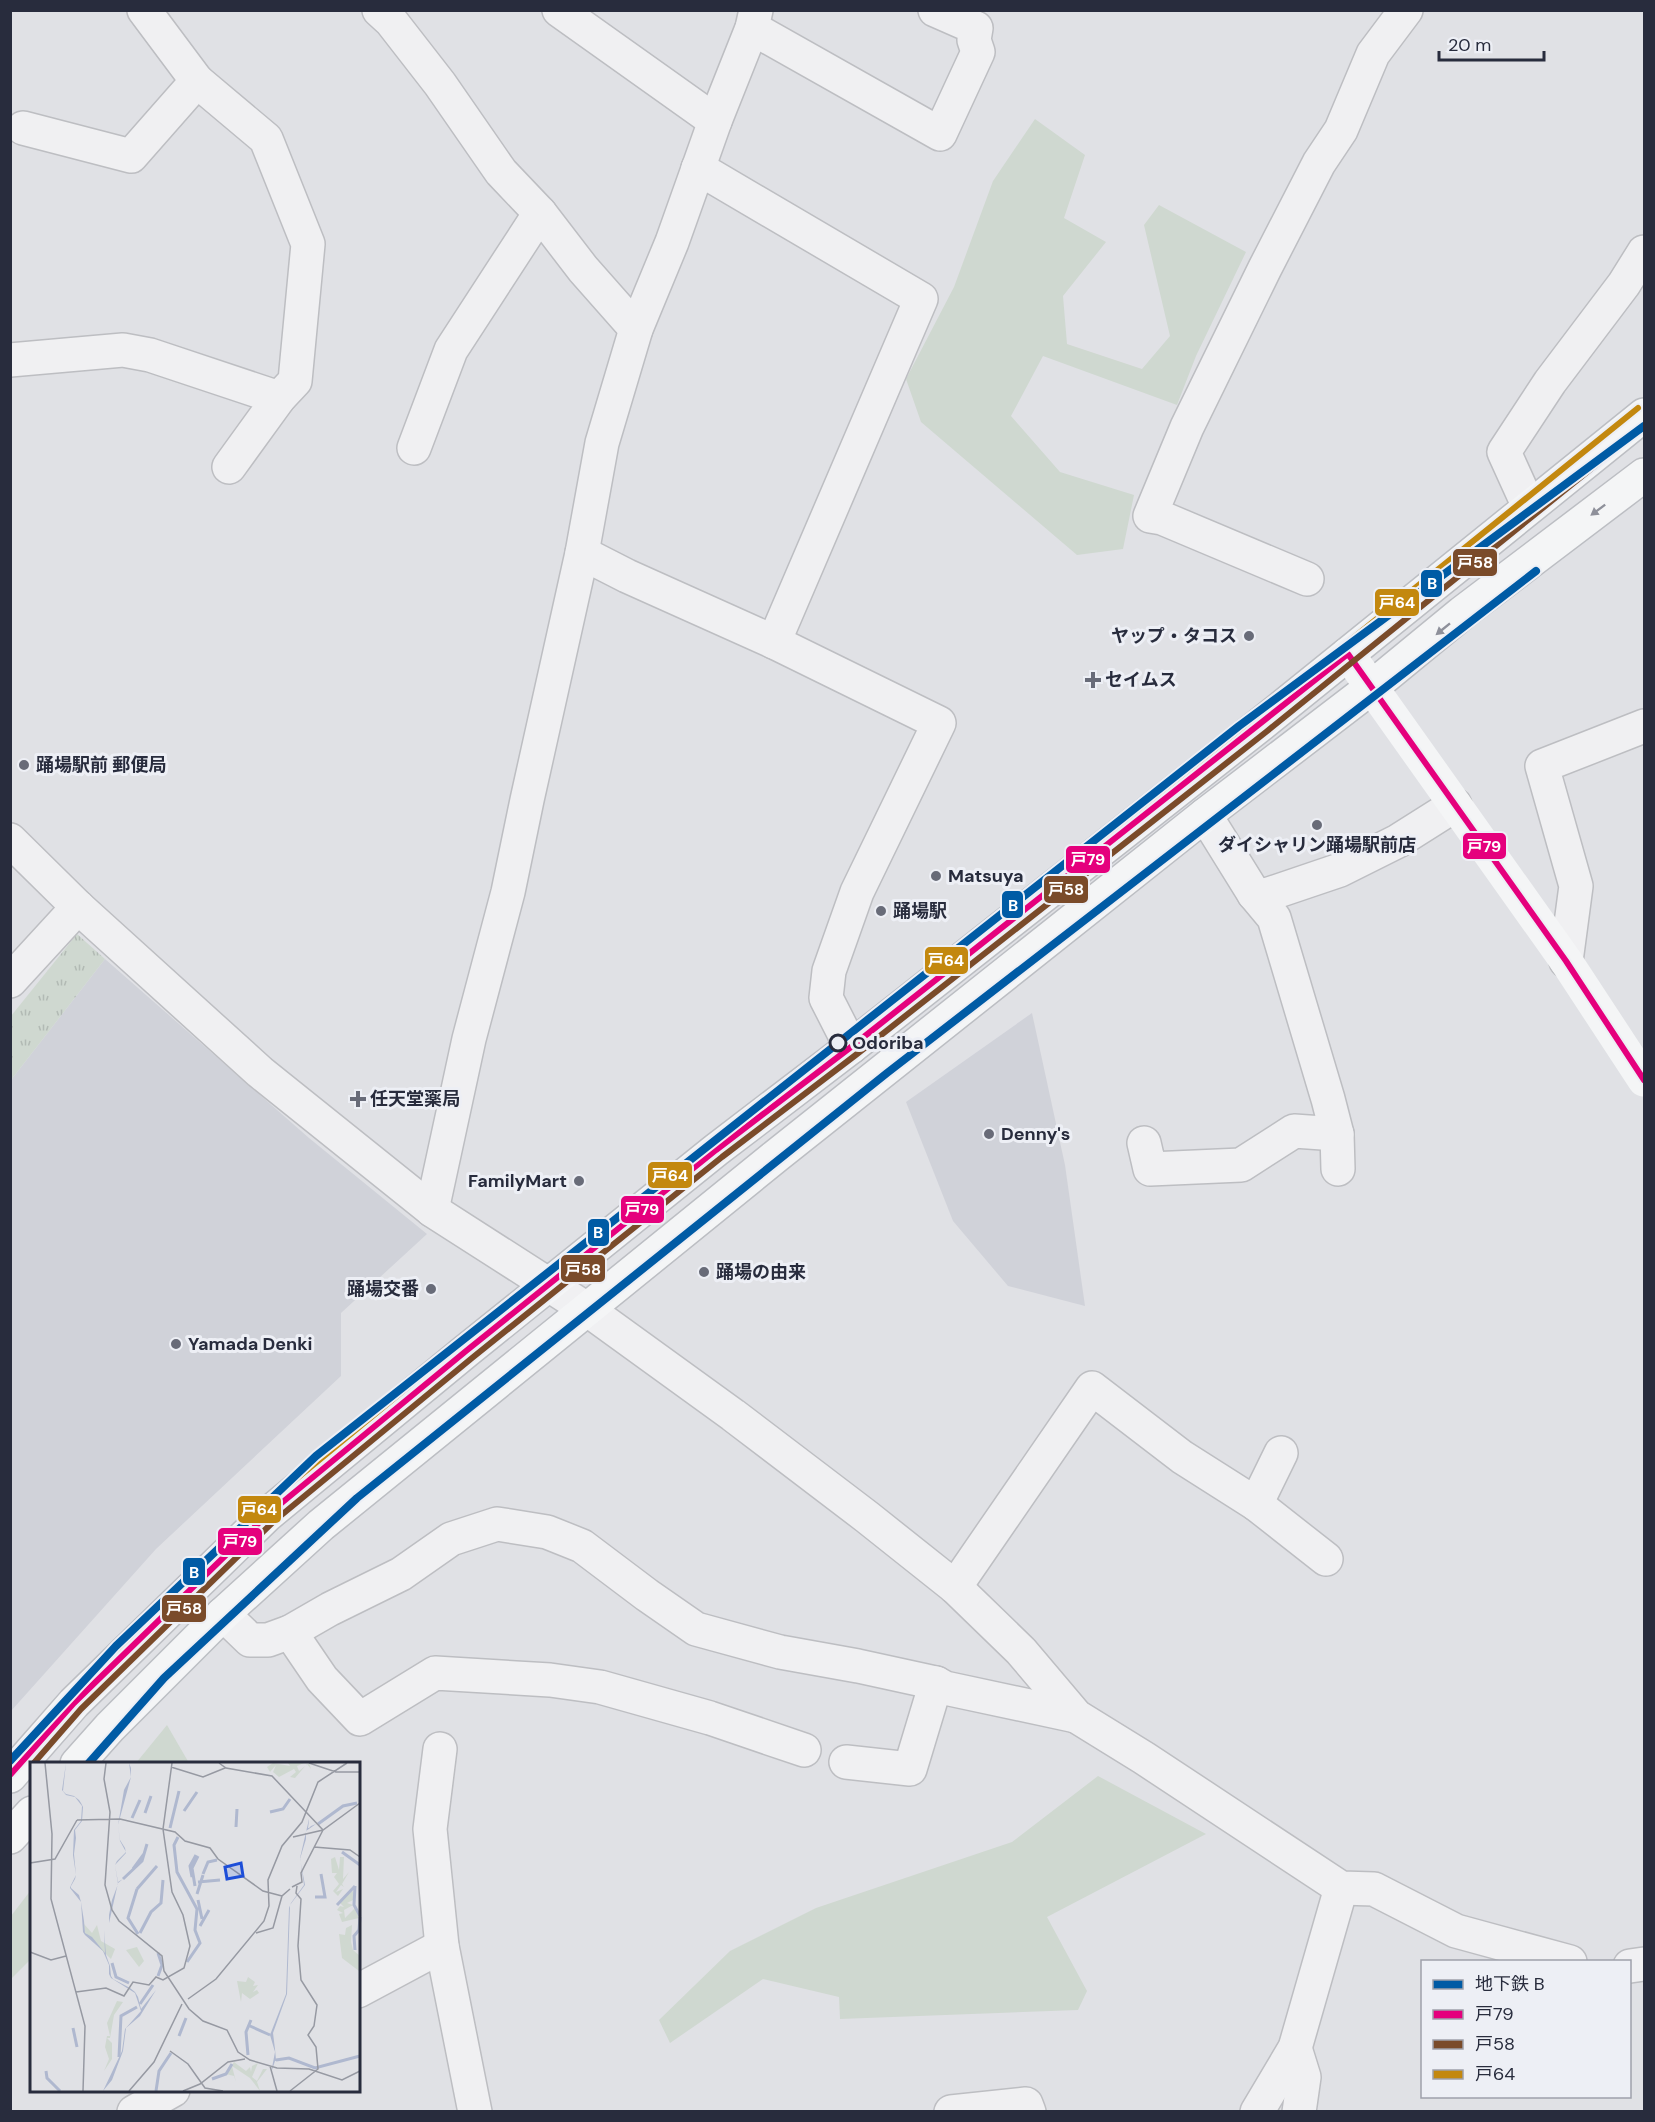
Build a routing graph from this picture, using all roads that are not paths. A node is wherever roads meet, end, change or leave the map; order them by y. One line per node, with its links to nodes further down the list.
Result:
1 (144, 10): 7 (street)
2 (379, 10): 11 (street)
3 (559, 10): 8 (street)
4 (935, 10): 6 (street)
5 (1406, 10): 22 (street)
6 (754, 19): 8 (street)
7 (197, 81): 9 (street); 15 (street)
8 (715, 122): 10 (street)
9 (15, 130)
10 (698, 168): 13 (street); 23 (street)
11 (540, 213): 13 (street); 17 (street)
12 (1644, 252): 20 (street)
13 (636, 328): 21 (street)
14 (10, 360): 15 (street)
15 (279, 398): 18 (street)
16 (1644, 415): 20 (main road)
17 (414, 448)
18 (229, 467)
19 (1644, 475): 25 (main road, one-way to 25)
20 (1528, 507): 24 (main road)
21 (582, 553): 23 (street); 39 (street)
22 (1306, 579)
23 (774, 642): 34 (street)
24 (1348, 654): 25 (main road); 34 (main road)
25 (1372, 687): 27 (main road); 28 (main road)
26 (1644, 726): 32 (street)
27 (1455, 805): 30 (street); 32 (main road)
28 (1205, 815): 30 (street); 41 (main road)
29 (10, 840): 31 (street)
30 (1254, 894): 36 (street)
31 (78, 907): 33 (street); 39 (street)
32 (1566, 961): 35 (main road)
33 (10, 981)
34 (851, 1047): 40 (main road)
35 (1644, 1080)
36 (1337, 1134): 37 (street); 38 (street)
37 (1144, 1143)
38 (1338, 1169)
39 (432, 1210): 40 (street)
40 (549, 1284): 41 (street); 54 (main road)
41 (588, 1310): 45 (street); 46 (main road)
42 (1281, 1453): 43 (street)
43 (1256, 1504): 44 (street); 45 (street)
44 (1326, 1559)
45 (955, 1587): 49 (street)
46 (223, 1614): 47 (street); 52 (main road)
47 (290, 1632): 48 (street); 51 (street)
48 (936, 1683): 49 (street); 53 (street)
49 (1076, 1716): 57 (street)
50 (440, 1749): 58 (street)
51 (804, 1750)
52 (78, 1762)
53 (846, 1762)
54 (10, 1776)
55 (30, 1816): 56 (main road)
56 (10, 1837)
57 (1341, 1888): 59 (street); 61 (street)
58 (442, 1946): 60 (street); 64 (street)
59 (1563, 1960)
60 (360, 1990)
61 (1294, 2048): 67 (street); 68 (street)
62 (171, 2092): 63 (street)
63 (134, 2112)
64 (475, 2112)
65 (951, 2112): 66 (street)
66 (1029, 2112)
67 (1257, 2112)
68 (1299, 2112)

